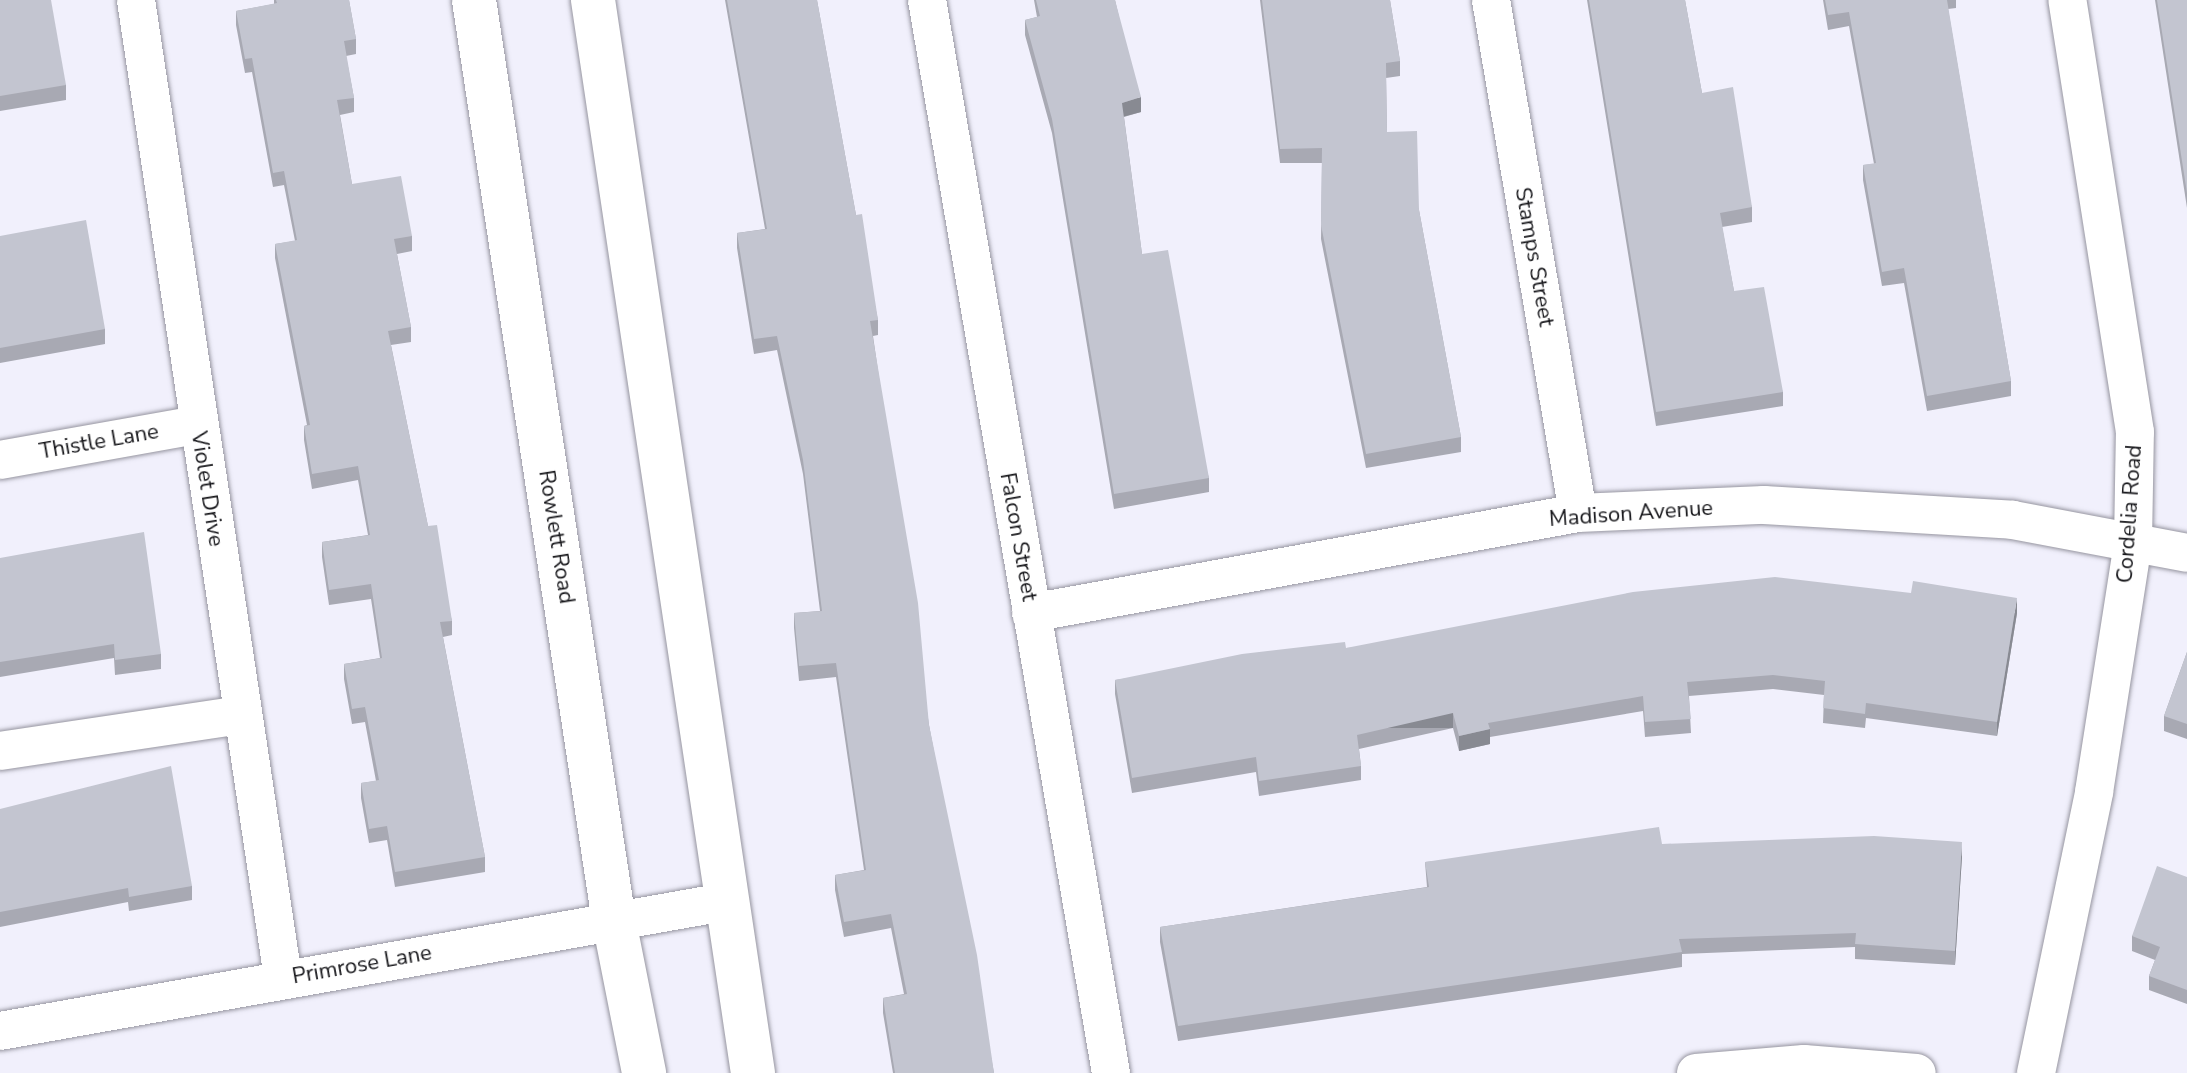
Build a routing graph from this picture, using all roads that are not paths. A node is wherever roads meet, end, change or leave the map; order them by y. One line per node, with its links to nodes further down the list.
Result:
1 (136, 0): 7 (street, Violet Drive)
2 (474, 0): 16 (main road, Rowlett Road)
3 (593, 0): 15 (main road)
4 (927, 0): 12 (street, Falcon Street)
5 (1491, 0): 9 (street, Stamps Street)
6 (2067, 0): 10 (street, Cordelia Road)
7 (197, 425): 8 (street, Thistle Lane); 13 (street, Violet Drive)
8 (0, 460)
9 (1578, 513): 10 (street, Madison Avenue); 12 (street, Madison Avenue)
10 (2133, 542): 11 (street, Madison Avenue); 24 (street, Cordelia Road)
11 (2187, 553)
12 (1031, 613): 21 (street, Falcon Street)
13 (242, 715): 14 (street); 17 (street, Violet Drive)
14 (0, 751)
15 (724, 902): 16 (street, Primrose Lane); 20 (main road)
16 (614, 921): 17 (street, Primrose Lane); 19 (main road, Rowlett Road)
17 (283, 978): 18 (street, Primrose Lane)
18 (0, 1031)
19 (644, 1073)
20 (753, 1073)
21 (1111, 1073)
22 (1696, 1073): 23 (street)
23 (1917, 1073)
24 (2036, 1073)

